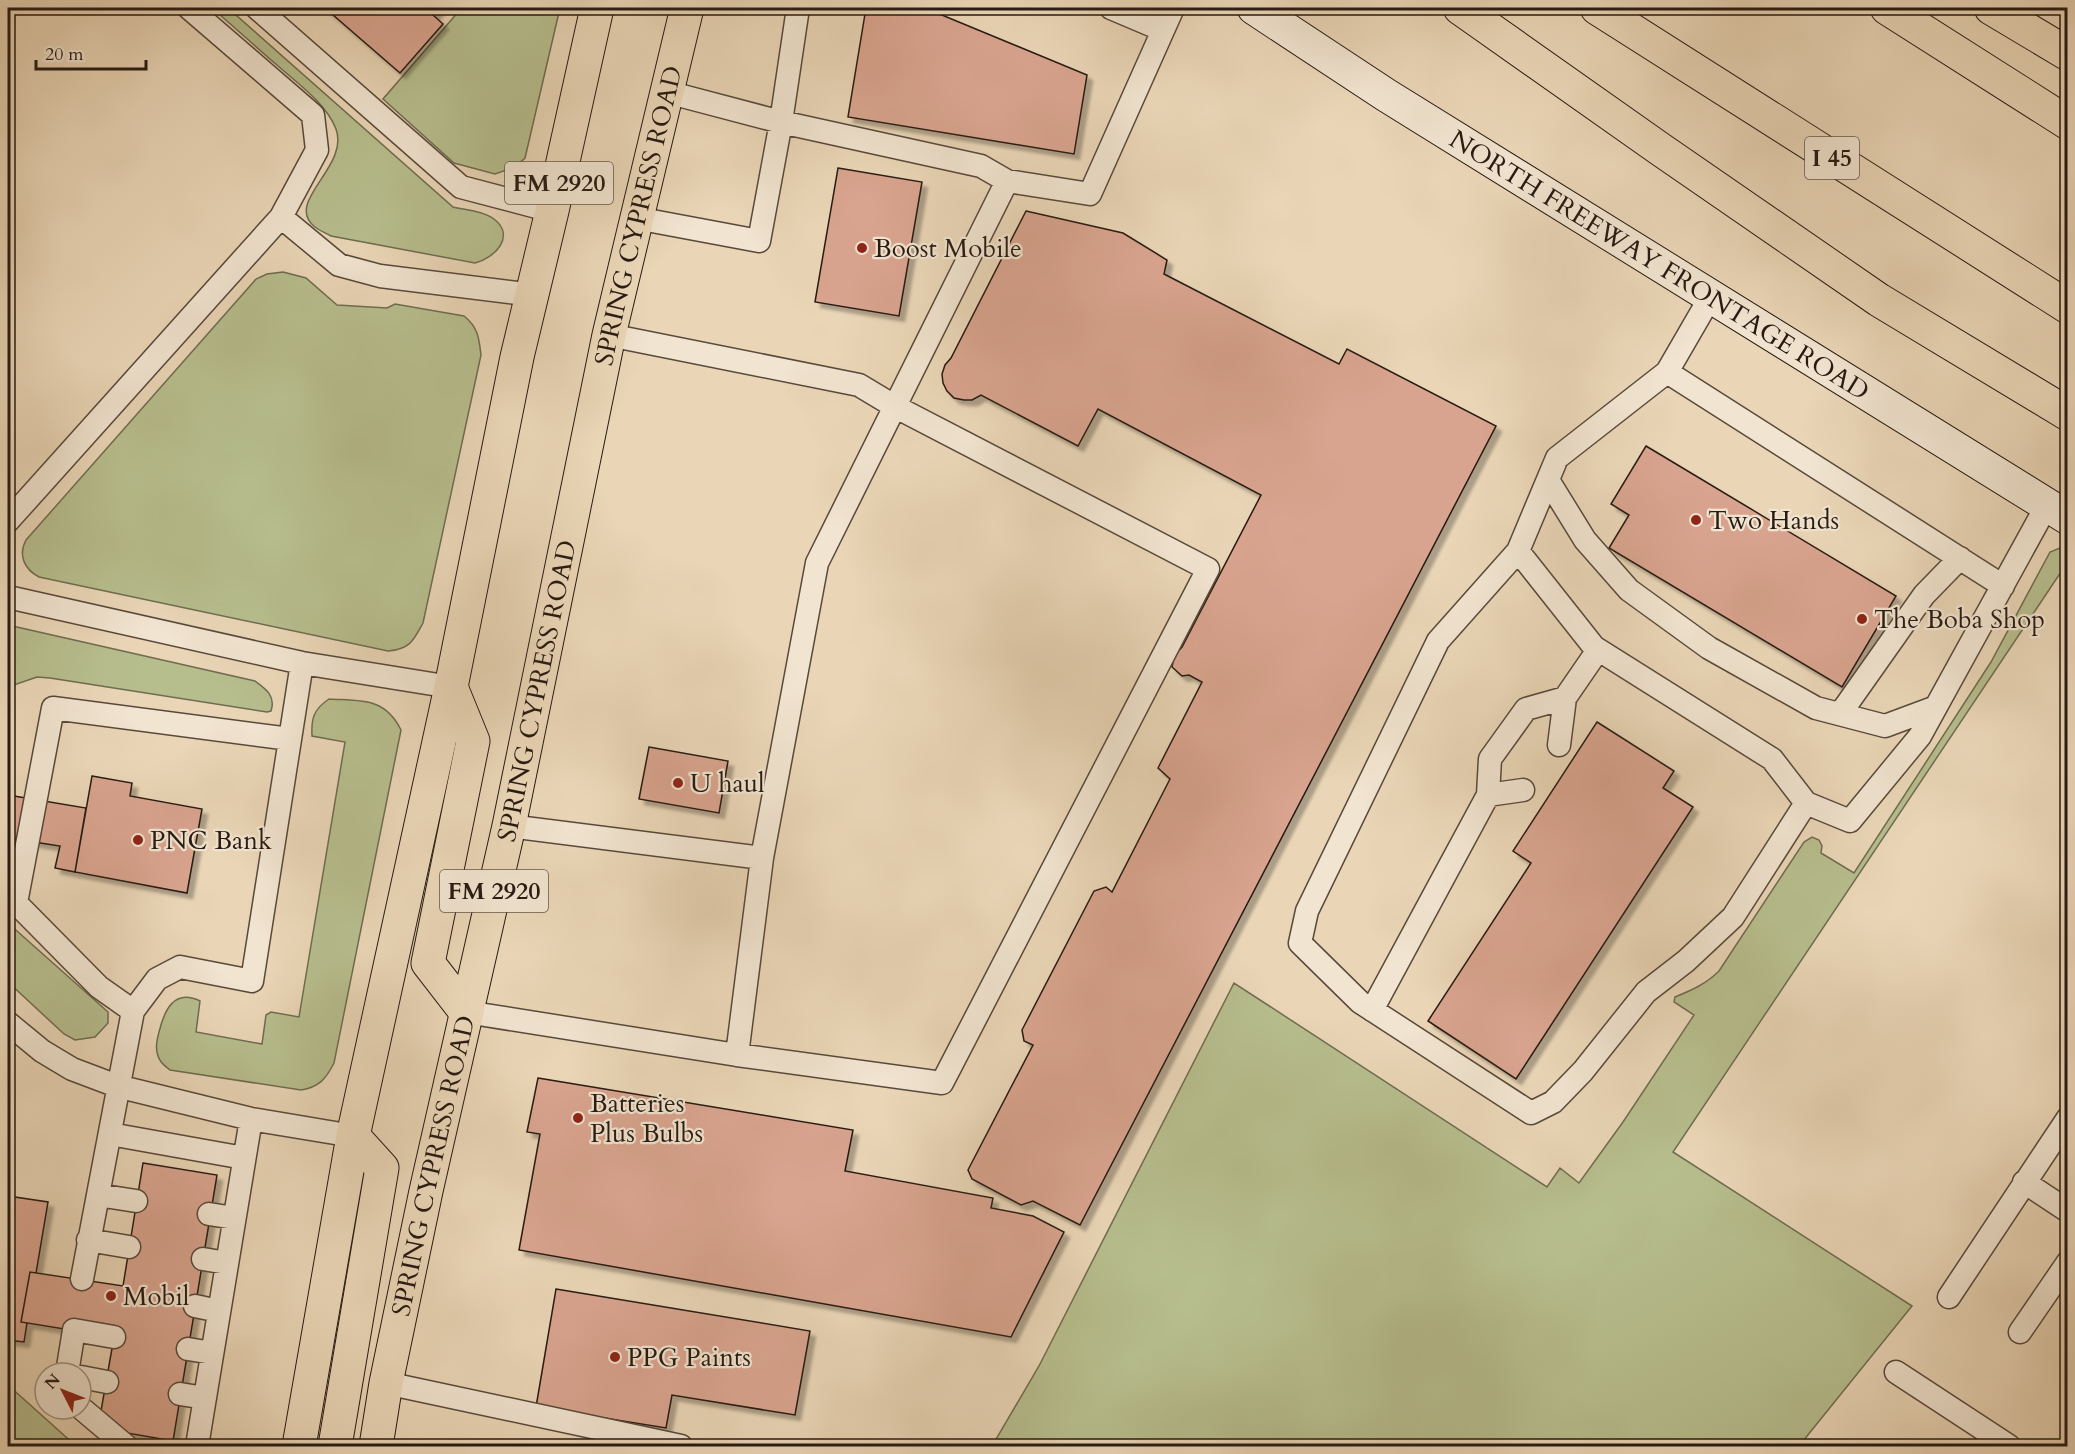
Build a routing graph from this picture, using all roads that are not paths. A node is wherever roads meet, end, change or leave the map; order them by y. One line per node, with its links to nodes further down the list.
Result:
1 (189, 8): 20 (lane)
2 (257, 8): 19 (lane)
3 (597, 8): 19 (main road, FM 2920)
4 (687, 8): 15 (main road, SPRING CYPRESS ROAD / FM 2920)
5 (798, 8): 16 (lane)
6 (1111, 8): 13 (lane)
7 (1173, 8): 13 (lane)
8 (1254, 8): 23 (main road, NORTH FREEWAY FRONTAGE ROAD)
9 (1460, 8): 28 (main road)
10 (1597, 8): 24 (main road, I 45)
11 (1887, 8): 17 (main road)
12 (1991, 8): 14 (main road)
13 (1163, 30): 18 (lane)
14 (2067, 54)
15 (667, 92): 16 (lane); 21 (main road, SPRING CYPRESS ROAD / FM 2920)
16 (781, 122): 18 (lane); 21 (lane)
17 (2067, 123)
18 (1007, 181): 27 (lane)
19 (552, 211): 22 (main road, FM 2920)
20 (281, 217): 22 (lane); 31 (lane)
21 (636, 218): 25 (main road, SPRING CYPRESS ROAD / FM 2920)
22 (533, 295): 38 (main road, FM 2920)
23 (1711, 296): 26 (lane); 30 (main road, NORTH FREEWAY FRONTAGE ROAD)
24 (2067, 307)
25 (609, 334): 27 (lane); 47 (main road, SPRING CYPRESS ROAD / FM 2920)
26 (1667, 372): 29 (lane); 33 (lane)
27 (894, 406): 48 (lane); 53 (lane)
28 (2067, 414)
29 (1548, 480): 32 (lane); 41 (lane)
30 (2057, 512): 34 (lane)
31 (8, 521)
32 (1518, 551): 36 (lane); 49 (lane)
33 (1960, 558): 34 (lane); 41 (lane)
34 (2003, 586): 40 (lane)
35 (8, 597): 37 (lane)
36 (1598, 650): 39 (lane); 46 (lane)
37 (302, 663): 38 (lane); 42 (lane)
38 (451, 687): 51 (main road); 58 (main road, FM 2920)
39 (1565, 698): 43 (lane); 45 (lane)
40 (1936, 707): 41 (lane); 46 (lane)
41 (1840, 714)
42 (290, 739): 50 (lane); 50 (lane)
43 (1559, 745)
44 (1523, 790): 45 (lane)
45 (1488, 795): 49 (lane)
46 (1806, 803): 49 (lane)
47 (509, 826): 48 (lane); 51 (main road, SPRING CYPRESS ROAD / FM 2920)
48 (762, 858): 53 (lane)
49 (1372, 1010)
50 (133, 1011): 54 (lane)
51 (466, 1012): 53 (lane); 83 (main road, SPRING CYPRESS ROAD / FM 2920)
52 (8, 1023): 54 (lane)
53 (737, 1055)
54 (117, 1086): 56 (lane); 57 (lane)
55 (2067, 1118): 60 (lane)
56 (251, 1119): 58 (lane); 59 (lane)
57 (110, 1134): 59 (lane); 61 (lane)
58 (353, 1136): 89 (main road, FM 2920); 90 (main road)
59 (244, 1158): 65 (lane)
60 (2024, 1182): 63 (lane); 72 (lane)
61 (98, 1195): 62 (lane); 66 (lane)
62 (136, 1201)
63 (2067, 1211)
64 (209, 1214): 65 (lane)
65 (234, 1218): 70 (lane)
66 (88, 1240): 67 (lane); 71 (lane)
67 (129, 1247)
68 (203, 1259): 70 (lane)
69 (2067, 1262): 75 (lane)
70 (227, 1263): 74 (lane)
71 (82, 1279)
72 (1949, 1297)
73 (195, 1306): 74 (lane)
74 (219, 1311): 78 (lane)
75 (2020, 1332)
76 (114, 1337): 79 (lane)
77 (188, 1349): 78 (lane)
78 (212, 1353): 85 (lane)
79 (69, 1361)
80 (1896, 1372): 93 (lane)
81 (93, 1379): 82 (lane)
82 (107, 1382)
83 (386, 1383): 91 (main road, SPRING CYPRESS ROAD / FM 2920); 92 (lane)
84 (180, 1394): 85 (lane)
85 (205, 1398): 88 (lane)
86 (93, 1418): 87 (lane)
87 (126, 1446)
88 (197, 1446)
89 (299, 1446)
90 (335, 1446)
91 (376, 1446)
92 (681, 1446)
93 (2009, 1446)

